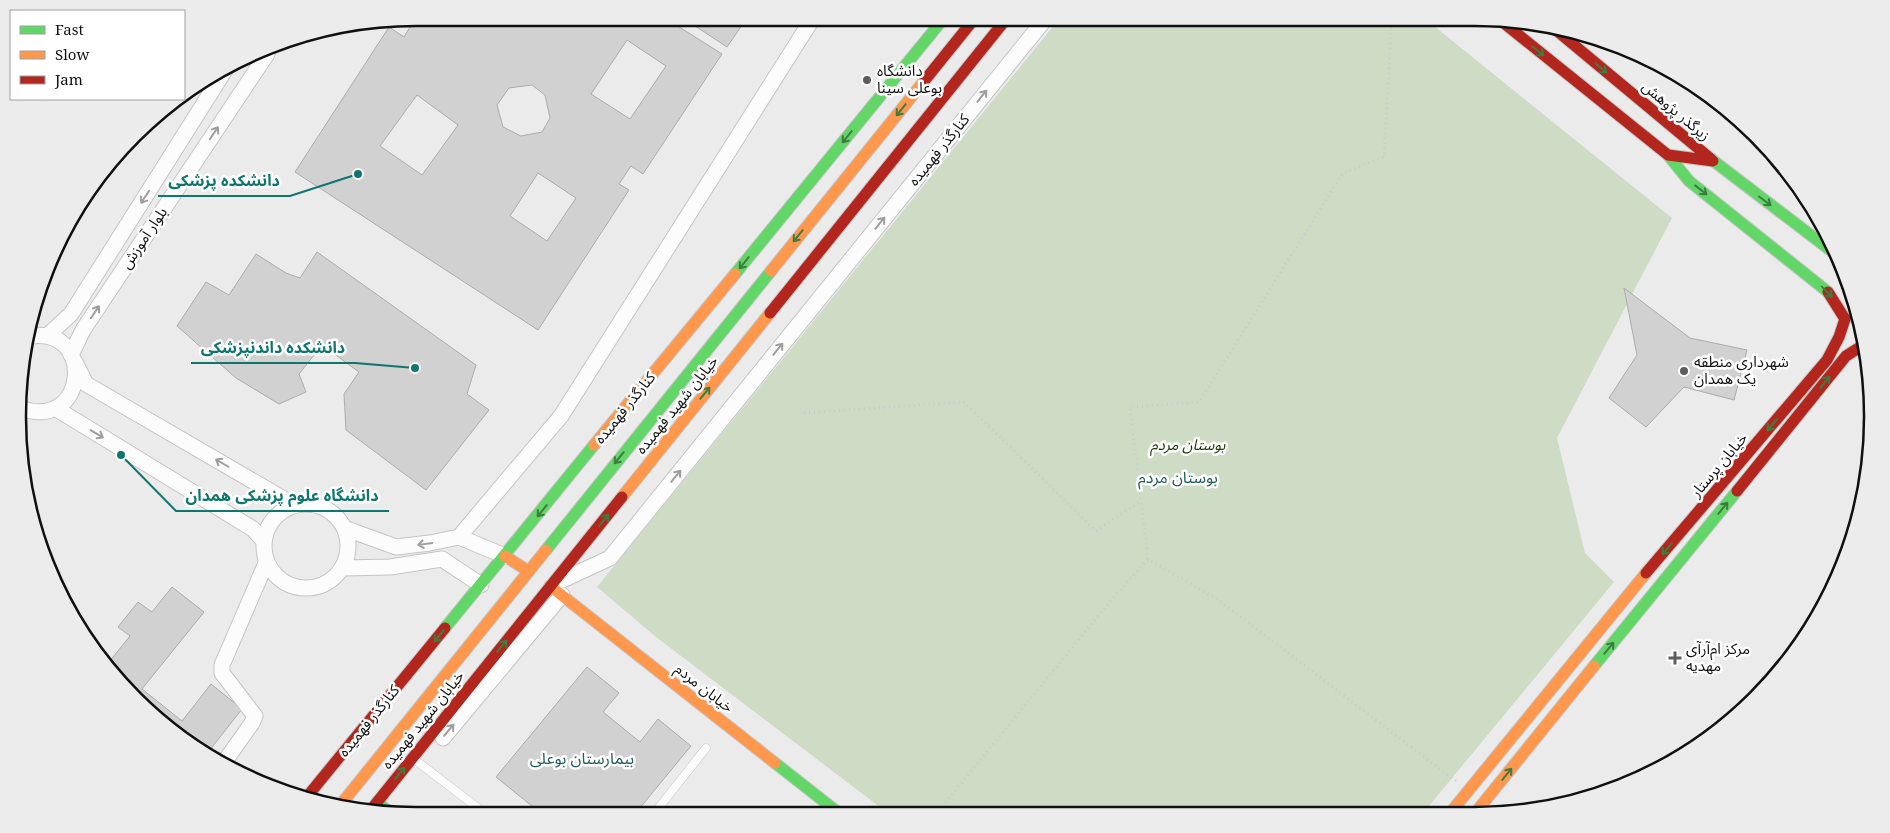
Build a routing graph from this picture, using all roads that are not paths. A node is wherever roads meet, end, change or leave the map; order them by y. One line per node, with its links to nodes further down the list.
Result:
1 (808, 26): 23 (street)
2 (937, 26): 25 (main road, کنارگذر فهمیده, one-way to 25)
3 (969, 26): 28 (main road, خیابان شهید فهمیده, one-way to 28)
4 (1001, 26): 30 (main road, خیابان شهید فهمیده, one-way to 4)
5 (1040, 26): 30 (street, کنارگذر فهمیده, one-way to 5)
6 (1510, 28): 11 (main road, one-way to 11)
7 (1565, 38): 13 (main road, زیرگذر پژوهش, one-way to 13)
8 (264, 57): 12 (street, بلوار آموزش, one-way to 8)
9 (219, 81): 10 (street, بلوار آموزش)
10 (177, 147): 12 (street); 15 (street, بلوار آموزش, one-way to 15)
11 (1668, 155): 13 (main road); 40 (main road, خیابان پرستار, one-way to 40)
12 (196, 160): 18 (street, بلوار آموزش, one-way to 12)
13 (1712, 161): 14 (main road, زیرگذر پژوهش, one-way to 14)
14 (1825, 246)
15 (35, 334)
16 (35, 335): 18 (street)
17 (1857, 349): 41 (main road, خیابان پرستار, one-way to 17)
18 (73, 358): 19 (street); 21 (street, one-way to 18)
19 (56, 408): 20 (street); 24 (street, one-way to 24)
20 (26, 411)
21 (294, 505): 22 (street); 24 (street)
22 (344, 528): 23 (street, one-way to 22); 27 (street)
23 (459, 537): 25 (street)
24 (263, 540): 26 (street)
25 (505, 556): 28 (main road); 29 (main road, کنارگذر فهمیده)
26 (266, 563): 27 (street); 32 (street)
27 (342, 568): 29 (street)
28 (528, 571): 35 (main road, خیابان شهید فهمیده)
29 (481, 585): 34 (main road, کنارگذر فهمیده, one-way to 34)
30 (556, 590): 33 (street, one-way to 30); 39 (main road, خیابان مردم)
31 (706, 748): 38 (lane)
32 (227, 758)
33 (417, 761): 36 (street, one-way to 33); 37 (lane)
34 (311, 792)
35 (345, 800)
36 (382, 805)
37 (477, 807)
38 (659, 807)
39 (831, 807)
40 (1455, 807)
41 (1480, 807)

